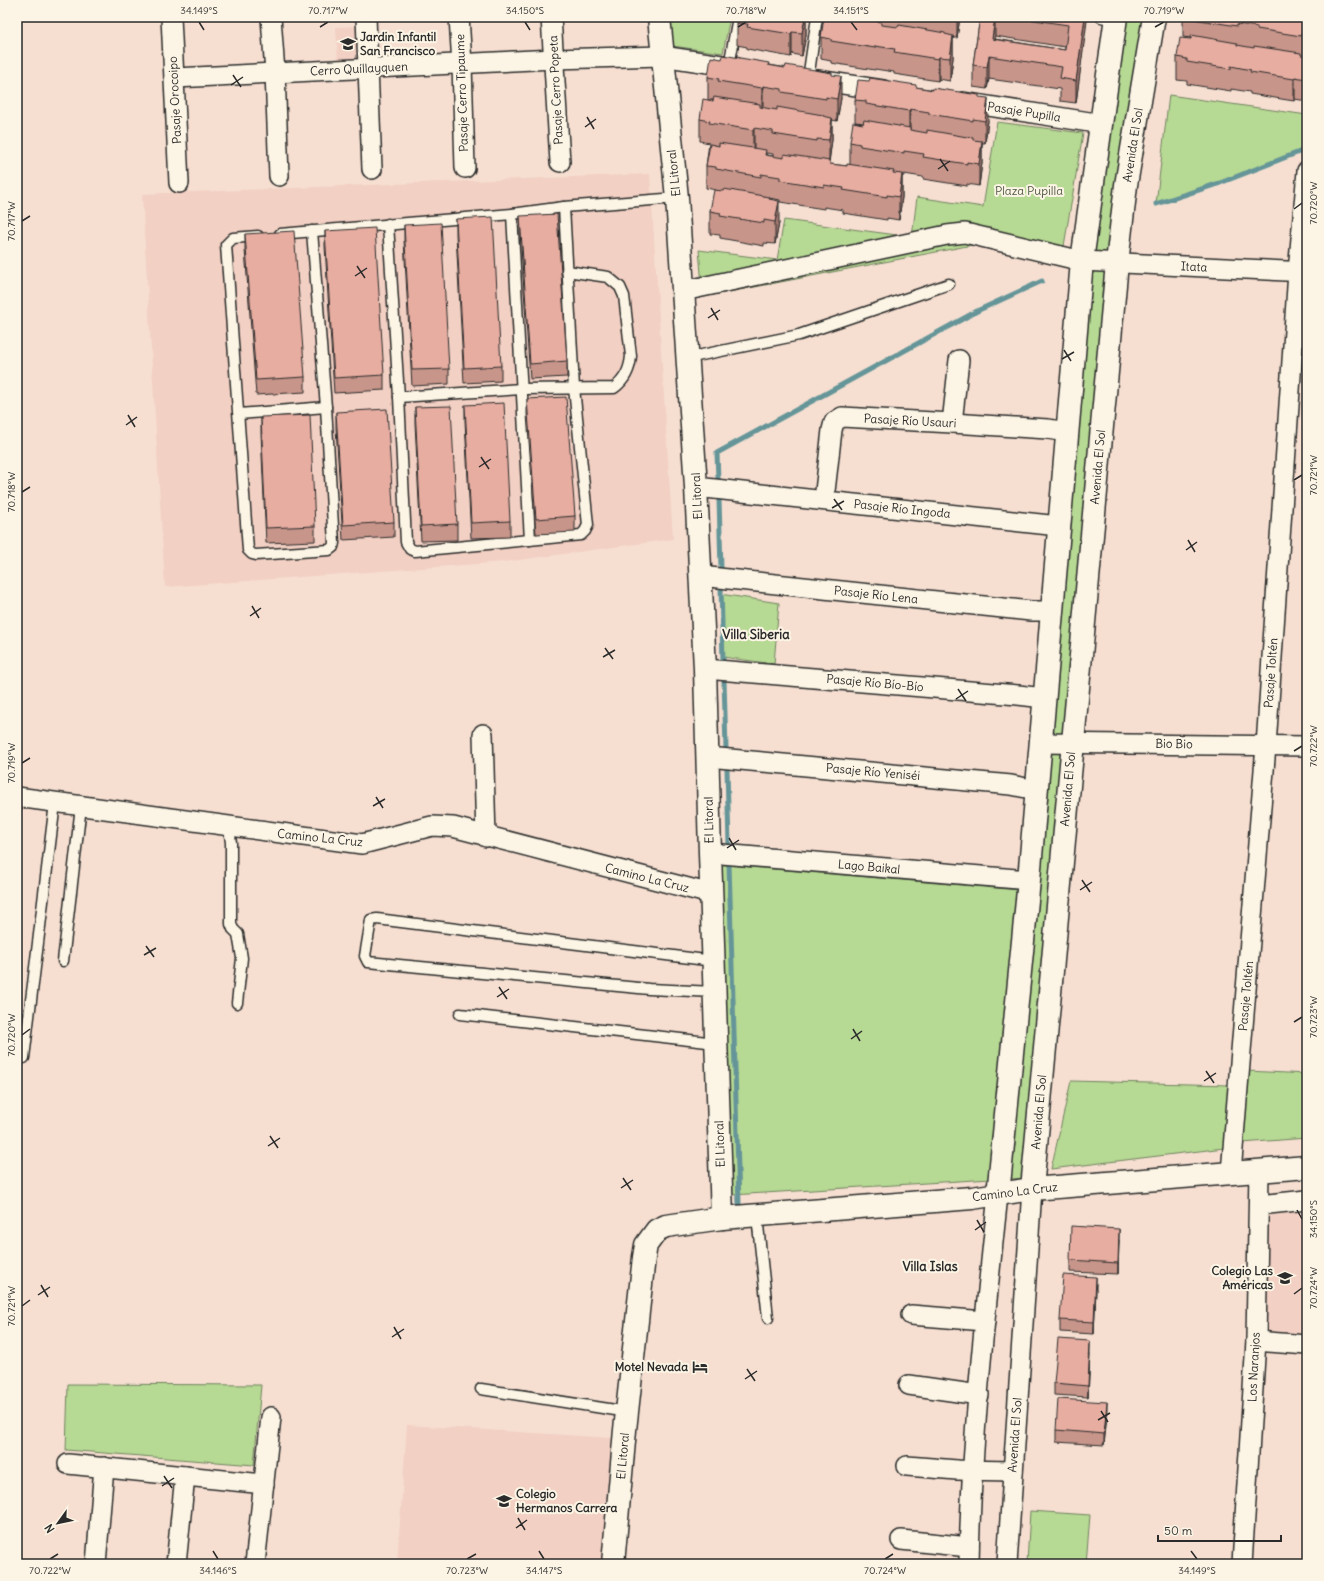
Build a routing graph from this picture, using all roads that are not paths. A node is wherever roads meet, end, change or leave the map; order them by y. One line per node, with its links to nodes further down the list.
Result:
1 (171, 17): 19 (street, Pasaje Orocoipo)
2 (271, 17): 17 (street)
3 (366, 17): 15 (street)
4 (459, 17): 13 (street, Pasaje Cerro Tipaume)
5 (551, 17): 12 (street, Pasaje Cerro Popeta)
6 (658, 17): 11 (main road, El Litoral)
7 (738, 17): 14 (lane)
8 (817, 17): 18 (lane)
9 (1154, 17): 35 (main road, Avenida El Sol)
10 (1111, 18): 22 (main road)
11 (662, 56): 12 (street, Cerro Quíllayquen); 14 (street); 29 (main road, El Litoral)
12 (554, 59): 13 (street, Cerro Quíllayquen); 23 (street, Pasaje Cerro Popeta)
13 (462, 64): 15 (street, Cerro Quíllayquen); 24 (street, Pasaje Cerro Tipaume)
14 (729, 66): 16 (street)
15 (368, 68): 17 (street, Cerro Quíllayquen); 25 (street)
16 (752, 70)
17 (275, 73): 19 (street, Cerro Quíllayquen); 27 (street)
18 (800, 77): 20 (street)
19 (174, 78): 28 (street, Pasaje Orocoipo)
20 (900, 93)
21 (947, 100): 22 (street, Pasaje Pupilla)
22 (1102, 124): 34 (main road)
23 (560, 162)
24 (465, 168)
25 (372, 169)
26 (1307, 171): 37 (street, Pasaje Toltén)
27 (279, 176)
28 (179, 183)
29 (677, 198): 30 (lane); 39 (main road, El Litoral)
30 (564, 207): 31 (lane); 36 (lane)
31 (512, 214): 32 (lane); 43 (lane)
32 (388, 224): 33 (lane); 44 (lane)
33 (312, 231): 45 (lane); 46 (lane)
34 (1082, 261): 35 (street, Itata); 39 (street, Itata); 48 (main road)
35 (1117, 264): 37 (street, Itata); 58 (main road, Avenida El Sol)
36 (568, 271): 42 (lane); 42 (lane)
37 (1303, 272): 60 (street, Pasaje Toltén)
38 (949, 284): 40 (lane)
39 (682, 291): 40 (main road, El Litoral)
40 (687, 358): 49 (main road, El Litoral)
41 (958, 360): 47 (street)
42 (574, 388): 43 (lane); 52 (lane)
43 (521, 389): 44 (lane); 52 (lane)
44 (400, 396): 52 (lane)
45 (326, 407): 46 (lane); 46 (lane)
46 (239, 414)
47 (952, 423): 48 (street, Pasaje Río Usauri); 50 (street, Pasaje Río Usauri)
48 (1067, 432): 51 (main road)
49 (696, 487): 50 (street, Pasaje Río Ingoda); 53 (main road, El Litoral)
50 (824, 500): 51 (street, Pasaje Río Ingoda)
51 (1059, 526): 54 (main road)
52 (530, 540)
53 (700, 576): 54 (street, Pasaje Río Lena); 55 (main road, El Litoral)
54 (1052, 612): 56 (main road)
55 (705, 669): 56 (street, Pasaje Río Bío-Bío); 62 (main road, El Litoral)
56 (1044, 698): 59 (main road)
57 (483, 734): 68 (street)
58 (1073, 742): 59 (street, Bio Bio); 60 (street, Bio Bio); 82 (main road, Avenida El Sol)
59 (1040, 743): 63 (main road)
60 (1266, 746): 61 (street, Bio Bio); 81 (street, Pasaje Toltén)
61 (1307, 746)
62 (708, 757): 63 (street, Pasaje Río Yeniséi); 69 (main road, El Litoral)
63 (1037, 790): 70 (main road)
64 (17, 797): 65 (street, Camino La Cruz)
65 (55, 803): 66 (street, Camino La Cruz); 78 (lane)
66 (81, 806): 67 (street, Camino La Cruz); 72 (lane)
67 (229, 827): 68 (street, Camino La Cruz); 75 (lane)
68 (486, 837): 71 (street, Camino La Cruz)
69 (710, 853): 70 (street, Lago Baikal); 71 (main road, El Litoral)
70 (1029, 880): 83 (main road)
71 (711, 894): 73 (main road, El Litoral)
72 (64, 961)
73 (714, 961): 74 (main road, El Litoral); 74 (lane)
74 (715, 992): 77 (main road, El Litoral)
75 (237, 1002)
76 (460, 1014): 77 (lane)
77 (716, 1043): 87 (main road, El Litoral)
78 (24, 1058)
79 (1307, 1167): 80 (main road, Camino La Cruz)
80 (1259, 1171): 81 (main road, Camino La Cruz); 85 (street, Los Naranjos)
81 (1231, 1173): 82 (main road, Camino La Cruz)
82 (1032, 1189): 83 (main road, Camino La Cruz); 102 (street, Avenida El Sol)
83 (998, 1195): 86 (main road, Camino La Cruz); 90 (street)
84 (1307, 1200): 85 (street)
85 (1259, 1205): 91 (street, Los Naranjos)
86 (757, 1216): 87 (main road, Camino La Cruz); 89 (lane)
87 (722, 1218): 96 (main road, El Litoral)
88 (911, 1315): 90 (street)
89 (768, 1318)
90 (985, 1321): 95 (street)
91 (1256, 1342): 92 (street); 112 (street, Los Naranjos)
92 (1307, 1344)
93 (909, 1385): 95 (street)
94 (481, 1389): 96 (lane)
95 (979, 1395): 101 (street)
96 (628, 1412): 110 (main road, El Litoral)
97 (271, 1416): 104 (street)
98 (68, 1464): 100 (street)
99 (907, 1466): 101 (street)
100 (104, 1467): 103 (street); 107 (street)
101 (973, 1470): 102 (street); 106 (street)
102 (1013, 1471): 111 (street, Avenida El Sol)
103 (185, 1476): 104 (street); 108 (street)
104 (264, 1484): 109 (street)
105 (901, 1540): 106 (street)
106 (969, 1556)
107 (96, 1564)
108 (176, 1564)
109 (255, 1564)
110 (613, 1564)
111 (1007, 1564)
112 (1242, 1564)

